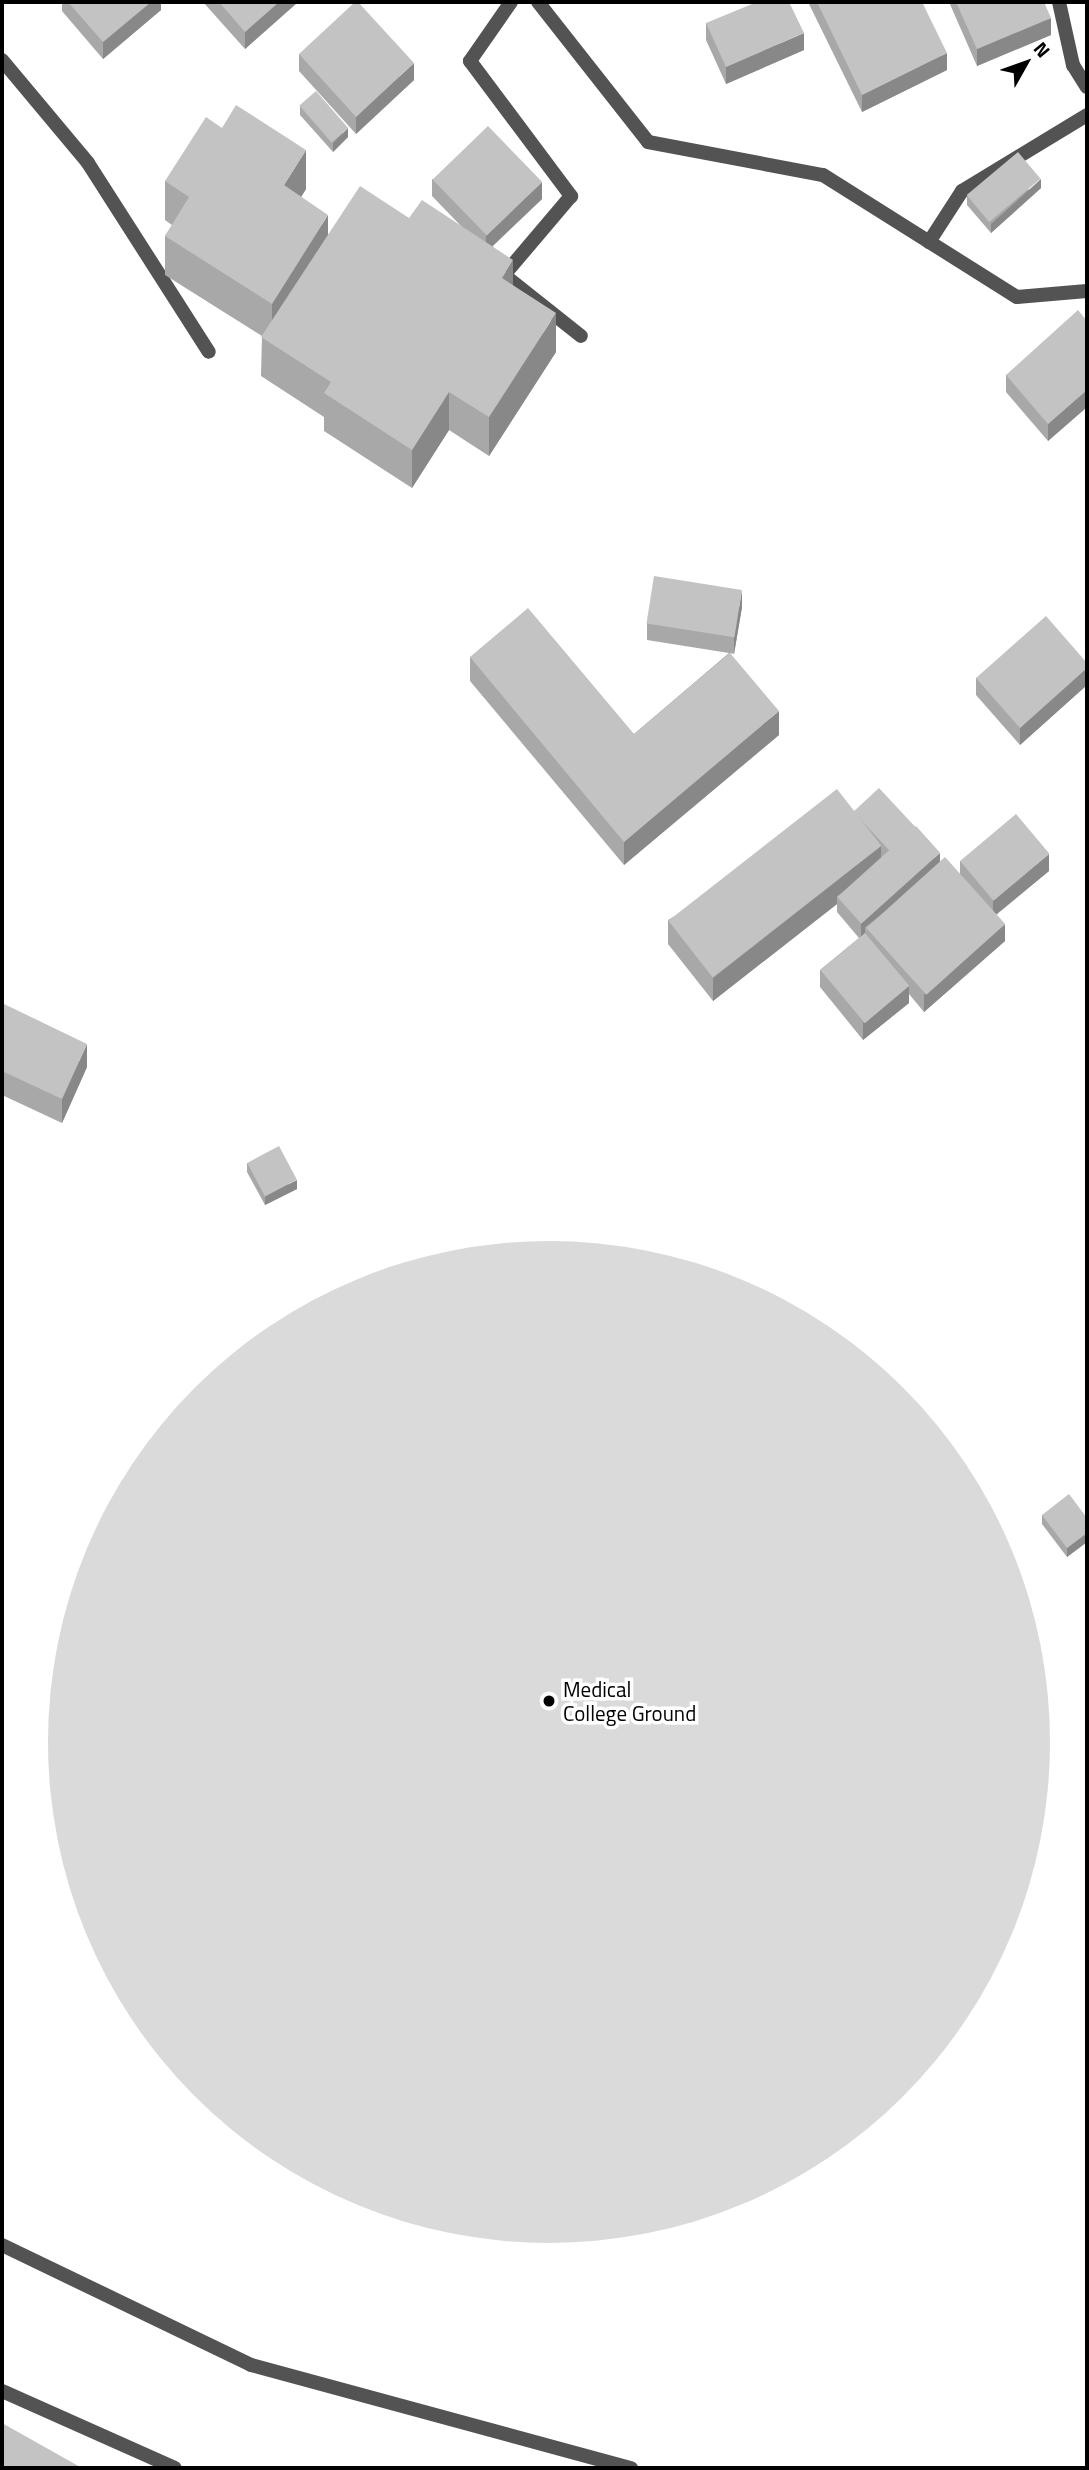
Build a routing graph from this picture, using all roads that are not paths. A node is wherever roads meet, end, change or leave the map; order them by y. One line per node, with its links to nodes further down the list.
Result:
1 (511, 2): 9 (street)
2 (538, 2): 7 (street)
3 (1059, 2): 5 (street)
4 (2, 60): 10 (street)
5 (1087, 88)
6 (1087, 115): 7 (street)
7 (929, 242): 8 (street)
8 (1087, 291)
9 (581, 336)
10 (209, 352)
11 (2, 2245): 14 (street)
12 (2, 2391): 13 (street)
13 (176, 2468)
14 (631, 2468)

